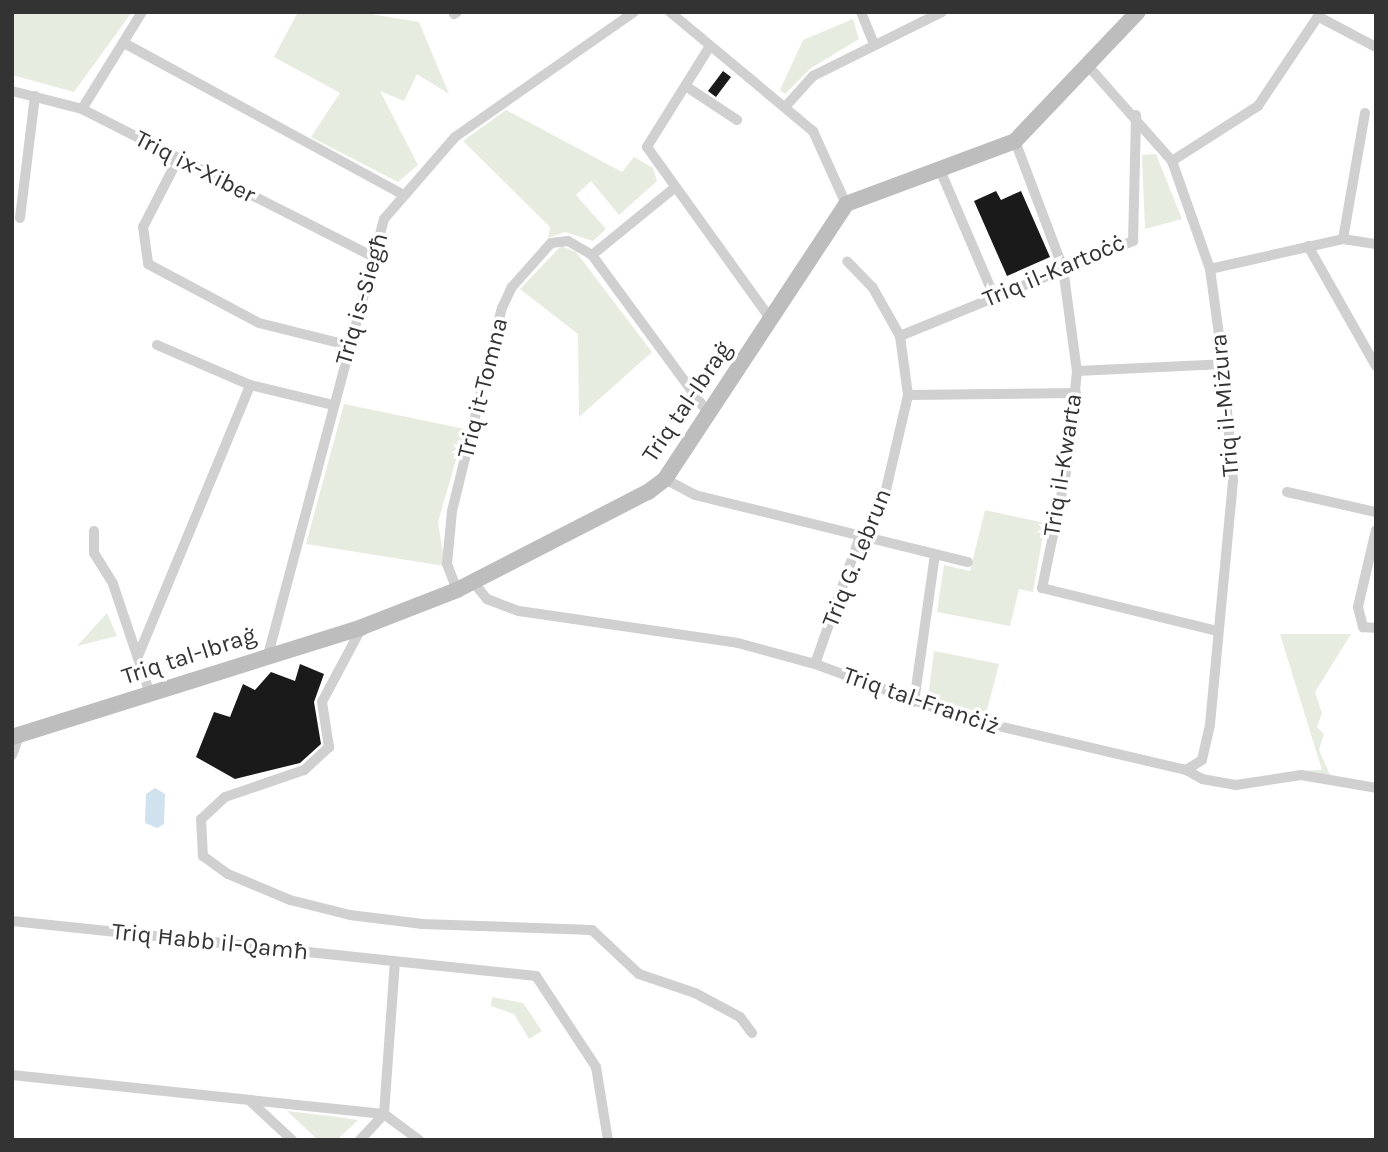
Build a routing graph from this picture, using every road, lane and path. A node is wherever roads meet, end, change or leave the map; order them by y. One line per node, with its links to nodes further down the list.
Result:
1 (142, 12): 8 (street)
2 (634, 12): 26 (street, Triq is-Siegħ)
3 (670, 12): 10 (street)
4 (861, 12): 9 (street)
5 (1138, 12): 12 (main road)
6 (939, 13): 9 (street)
7 (1320, 14): 11 (street); 23 (street)
8 (124, 43): 17 (street); 26 (street)
9 (874, 44): 16 (street)
10 (710, 46): 13 (street); 16 (street)
11 (1376, 47)
12 (1090, 68): 19 (street, Triq il-Miżura); 21 (main road)
13 (687, 87): 20 (street); 25 (street)
14 (12, 92): 15 (street, Triq ix-Xiber)
15 (35, 96): 17 (street, Triq ix-Xiber); 28 (street)
16 (785, 107): 27 (street)
17 (82, 109): 22 (street, Triq ix-Xiber)
18 (1365, 113): 29 (street)
19 (1136, 115): 23 (street, Triq il-Miżura); 35 (street, Triq il-Kartoċċ)
20 (737, 120)
21 (1015, 141): 24 (main road); 35 (street, Triq il-Kwarta)
22 (178, 159): 33 (street, Triq ix-Xiber); 41 (street)
23 (1172, 161): 36 (street, Triq il-Miżura)
24 (940, 170): 27 (main road); 37 (street)
25 (673, 189): 32 (street); 38 (street)
26 (402, 194): 33 (street, Triq is-Siegħ)
27 (846, 204): 38 (main road, Triq tal-Ibraġ)
28 (20, 218)
29 (1343, 239): 30 (street); 31 (street)
30 (1376, 244)
31 (1308, 246): 36 (street); 43 (street)
32 (592, 255): 49 (street); 59 (street, Triq it-Tomna)
33 (372, 256): 41 (street, Triq is-Siegħ)
34 (847, 261): 39 (street, Triq G. Lebrun)
35 (1063, 268): 37 (street, Triq il-Kartoċċ); 44 (street, Triq il-Kwarta)
36 (1210, 268): 42 (street, Triq il-Miżura)
37 (994, 296): 39 (street, Triq il-Kartoċċ)
38 (770, 318): 49 (main road, Triq tal-Ibraġ)
39 (900, 336): 47 (street, Triq G. Lebrun)
40 (157, 345): 45 (street)
41 (347, 345): 48 (street, Triq is-Siegħ)
42 (1223, 364): 44 (street); 62 (street, Triq il-Miżura)
43 (1376, 366)
44 (1077, 371): 46 (street, Triq il-Kwarta)
45 (250, 385): 48 (street); 64 (street)
46 (1076, 393): 47 (street); 62 (street, Triq il-Kwarta)
47 (908, 394): 55 (street, Triq G. Lebrun)
48 (333, 405): 63 (street, Triq is-Siegħ)
49 (708, 413): 50 (main road, Triq tal-Ibraġ)
50 (665, 479): 55 (street); 58 (main road, Triq tal-Ibraġ)
51 (1287, 492): 52 (street)
52 (1376, 512)
53 (1376, 530): 61 (street)
54 (94, 531): 64 (street)
55 (859, 539): 56 (street); 65 (street, Triq G. Lebrun)
56 (935, 554): 57 (street); 67 (street)
57 (968, 562)
58 (474, 583): 59 (main road, Triq tal-Ibraġ); 65 (street, Triq tal-Franċiż)
59 (457, 590): 60 (main road, Triq tal-Ibraġ)
60 (362, 627): 63 (main road, Triq tal-Ibraġ); 76 (street)
61 (1376, 628)
62 (1217, 631): 70 (street, Triq il-Miżura)
63 (268, 655): 66 (main road, Triq tal-Ibraġ)
64 (138, 656): 66 (street)
65 (815, 664): 67 (street, Triq tal-Franċiż)
66 (149, 691): 68 (main road, Triq tal-Ibraġ)
67 (914, 702): 70 (street, Triq tal-Franċiż)
68 (16, 735): 69 (street)
69 (12, 755)
70 (1186, 770): 71 (street, Triq tal-Franċiż)
71 (1376, 788)
72 (12, 921): 73 (street, Triq Ħabb il-Qamħ)
73 (26, 923): 74 (street, Triq Ħabb il-Qamħ); 75 (street, Triq Ħabb il-Qamħ)
74 (12, 927)
75 (395, 961): 79 (street); 83 (street, Triq Ħabb il-Qamħ)
76 (752, 1032)
77 (12, 1074): 78 (street)
78 (249, 1100): 79 (street); 80 (street)
79 (384, 1114): 81 (street); 82 (street)
80 (292, 1140)
81 (360, 1140)
82 (419, 1140)
83 (608, 1140)

